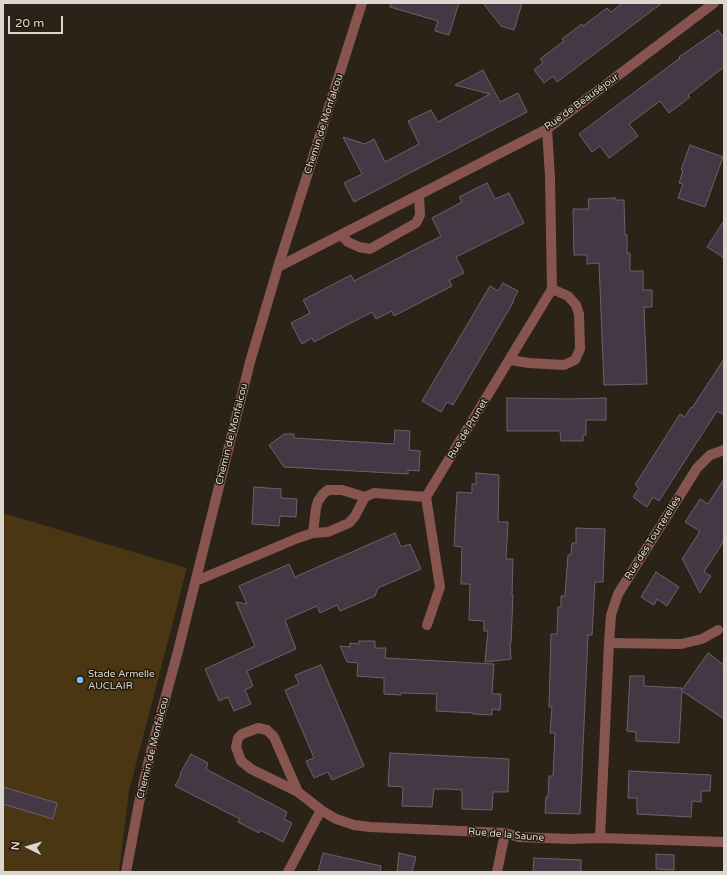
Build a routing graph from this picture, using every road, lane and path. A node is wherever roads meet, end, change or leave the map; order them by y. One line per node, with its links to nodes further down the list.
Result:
1 (362, 3): 6 (street, Chemin de Monfalcou)
2 (714, 3): 3 (street, Rue de Beauséjour)
3 (547, 129): 4 (street, Rue de Beauséjour); 7 (street)
4 (419, 195): 5 (street, Rue de Beauséjour); 5 (street)
5 (340, 235): 6 (street, Rue de Beauséjour)
6 (278, 267): 13 (street, Chemin de Monfalcou)
7 (552, 290): 8 (street, Rue de Prunet); 8 (street)
8 (510, 360): 11 (street, Rue de Prunet)
9 (724, 450): 16 (street, Rue des Tourterelles)
10 (365, 497): 11 (street); 12 (street); 12 (street)
11 (426, 497): 14 (street)
12 (313, 533): 13 (street)
13 (196, 581): 22 (street, Chemin de Monfalcou)
14 (427, 625)
15 (718, 630): 16 (street)
16 (609, 643): 20 (street, Rue des Tourterelles)
17 (298, 792): 17 (street, Rue de la Saune); 18 (street, Rue de la Saune)
18 (322, 810): 19 (street, Rue de la Saune); 23 (street)
19 (505, 833): 20 (street, Rue de la Saune); 24 (street)
20 (600, 838): 21 (street, Rue de la Saune)
21 (724, 842)
22 (126, 872)
23 (288, 872)
24 (497, 872)

